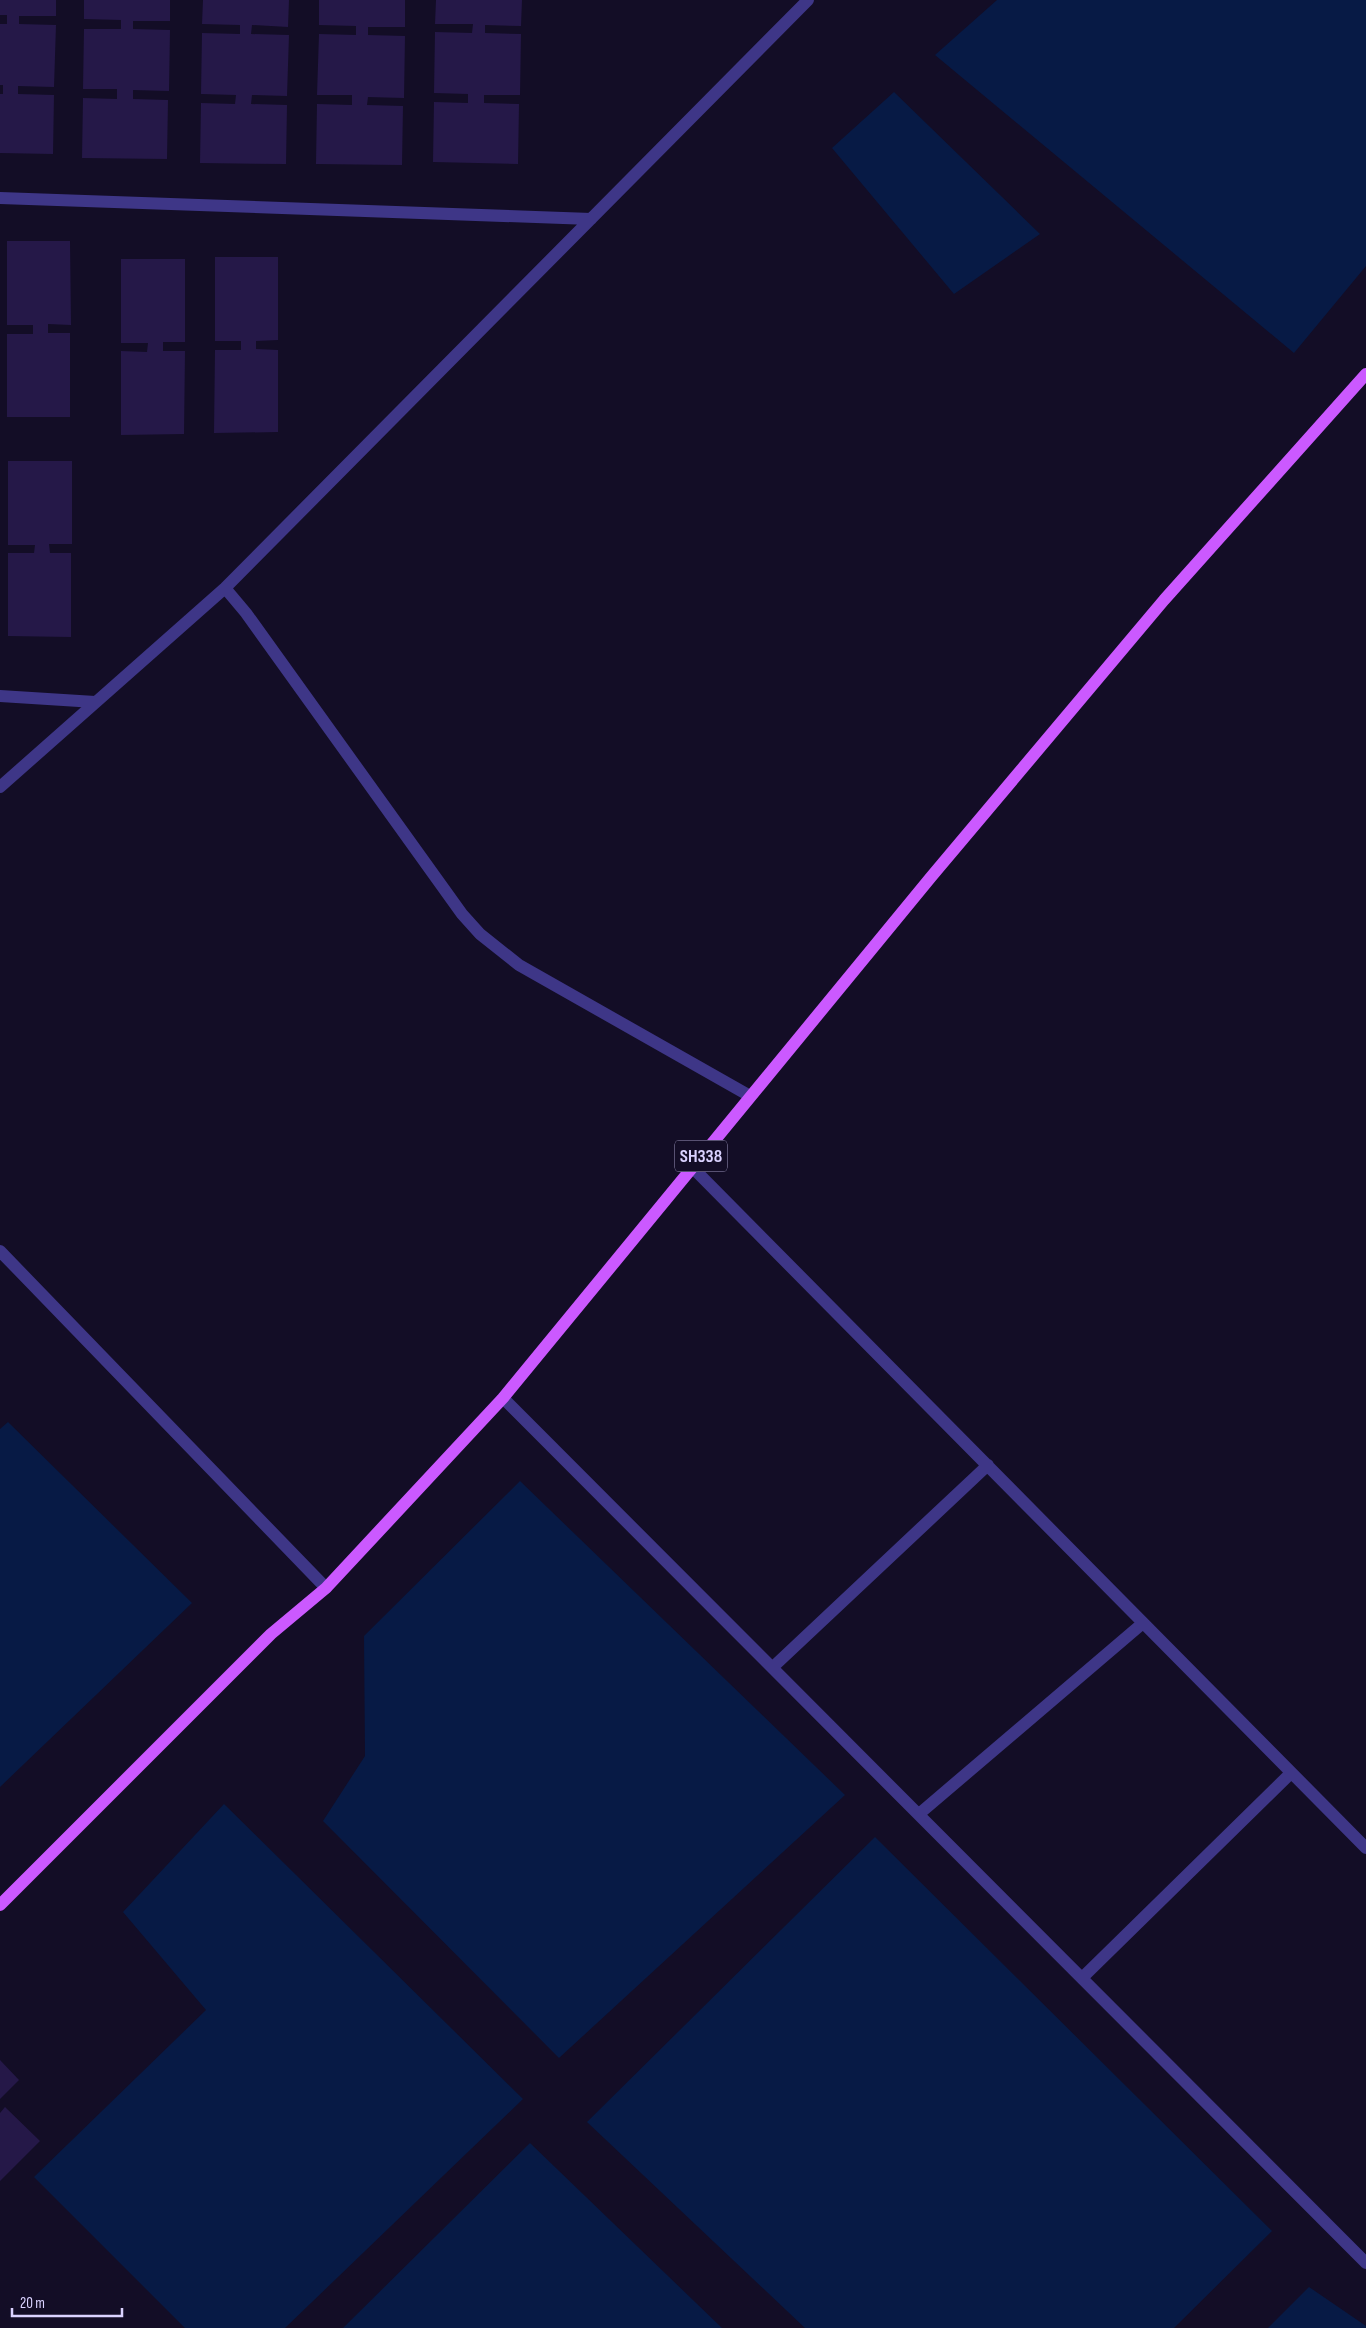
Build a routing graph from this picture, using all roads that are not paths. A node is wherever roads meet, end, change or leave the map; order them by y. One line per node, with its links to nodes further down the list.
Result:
1 (808, 0): 3 (street)
2 (0, 198): 3 (street)
3 (591, 219): 5 (street)
4 (1366, 374): 9 (main road, SH338)
5 (225, 588): 7 (street); 9 (street)
6 (0, 696): 7 (street)
7 (95, 702): 8 (street)
8 (0, 786)
9 (750, 1096): 10 (main road, SH338)
10 (692, 1167): 12 (main road, SH338); 13 (street)
11 (0, 1251): 14 (street)
12 (503, 1398): 14 (main road, SH338); 16 (street)
13 (988, 1465): 15 (street); 16 (street)
14 (326, 1588): 20 (main road, SH338)
15 (1143, 1623): 17 (street); 18 (street)
16 (773, 1667): 18 (street)
17 (1291, 1772): 19 (street); 21 (street)
18 (919, 1814): 21 (street)
19 (1366, 1848)
20 (0, 1905)
21 (1082, 1978): 22 (street)
22 (1366, 2263)

